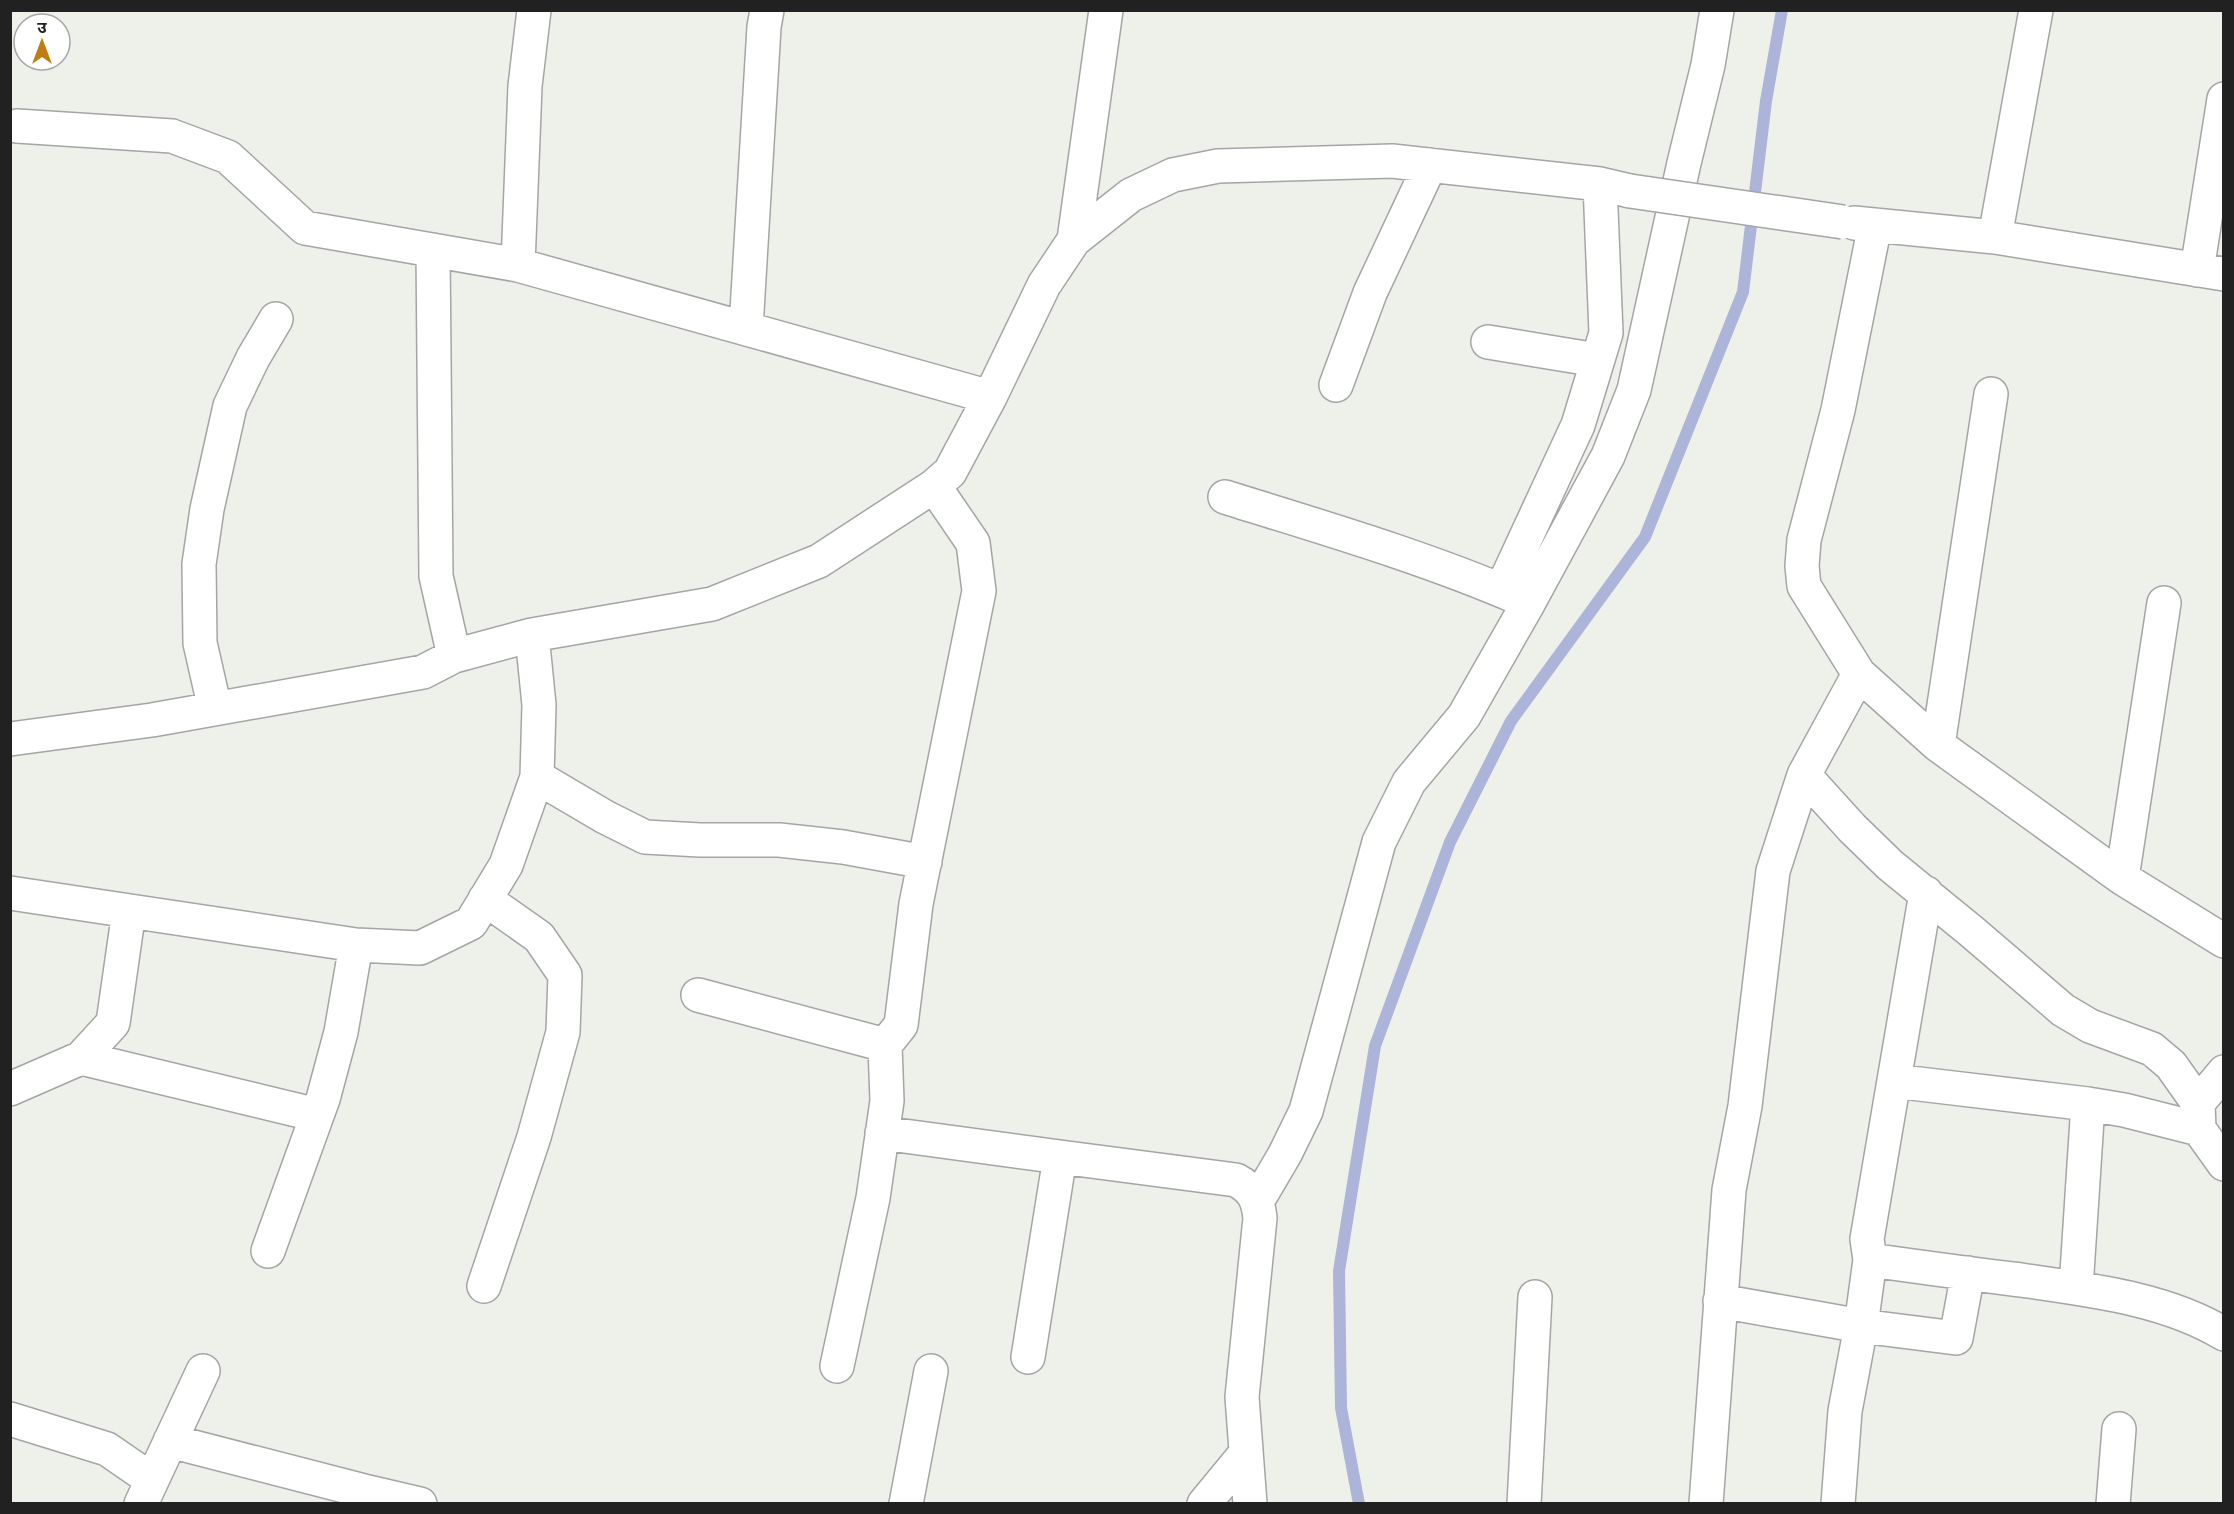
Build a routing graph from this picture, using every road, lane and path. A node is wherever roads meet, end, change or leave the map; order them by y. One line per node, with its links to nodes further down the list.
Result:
1 (534, 10): 14 (street)
2 (767, 10): 17 (street)
3 (1106, 10): 12 (street)
4 (1717, 10): 26 (street)
5 (2036, 10): 11 (street)
6 (2223, 99): 15 (street)
7 (17, 126): 13 (street)
8 (1430, 165): 9 (street); 12 (street); 20 (street)
9 (1615, 188): 10 (street, bridge); 19 (street)
10 (1875, 225): 11 (street); 30 (street)
11 (1995, 237): 15 (street)
12 (1074, 240): 22 (street)
13 (433, 250): 14 (street); 29 (street)
14 (519, 265): 17 (street)
15 (2210, 272)
16 (276, 319): 31 (street)
17 (746, 328): 22 (street)
18 (1488, 342): 19 (street)
19 (1597, 360): 25 (street)
20 (1336, 385)
21 (1991, 394): 33 (street)
22 (990, 397): 23 (street)
23 (934, 486): 28 (street); 36 (street)
24 (1226, 497): 25 (street)
25 (1498, 588): 26 (street)
26 (1529, 602): 56 (street)
27 (2164, 603): 37 (street)
28 (532, 635): 29 (street); 35 (street)
29 (454, 656): 31 (street)
30 (1859, 674): 33 (street); 34 (street)
31 (215, 709): 32 (street)
32 (10, 739)
33 (1938, 744): 37 (street)
34 (1804, 775): 39 (street); 63 (street)
35 (537, 777): 36 (street); 40 (street)
36 (925, 862): 45 (street)
37 (2122, 878): 42 (street)
38 (10, 893): 41 (street)
39 (1926, 894): 48 (street); 52 (street)
40 (485, 899): 43 (street); 60 (street)
41 (129, 911): 43 (street); 46 (street)
42 (2223, 941)
43 (356, 945): 51 (street)
44 (698, 995): 45 (street)
45 (885, 1045): 53 (street)
46 (81, 1058): 49 (street); 51 (street)
47 (2223, 1072): 52 (street)
48 (1894, 1081): 50 (street); 58 (street)
49 (10, 1089)
50 (2088, 1104): 52 (street); 61 (street)
51 (317, 1115): 57 (street)
52 (2199, 1116): 55 (street)
53 (882, 1133): 54 (street); 67 (street)
54 (1060, 1157): 56 (street); 66 (street)
55 (2223, 1164)
56 (1258, 1200): 73 (street)
57 (268, 1251)
58 (1870, 1260): 59 (street); 64 (street)
59 (1968, 1273): 61 (street); 64 (street)
60 (484, 1286)
61 (2076, 1288): 65 (street)
62 (1534, 1297): 80 (street)
63 (1720, 1301): 64 (street); 81 (street)
64 (1861, 1326): 82 (street)
65 (2223, 1334)
66 (1028, 1357)
67 (837, 1366)
68 (203, 1371): 72 (street)
69 (931, 1371): 77 (street)
70 (10, 1419): 74 (street)
71 (2119, 1429): 83 (street)
72 (170, 1441): 74 (street); 75 (street)
73 (1246, 1453): 78 (street); 79 (street)
74 (147, 1492)
75 (363, 1497): 76 (street)
76 (420, 1503)
77 (906, 1503)
78 (1204, 1503)
79 (1250, 1503)
80 (1524, 1503)
81 (1706, 1503)
82 (1838, 1503)
83 (2113, 1503)

